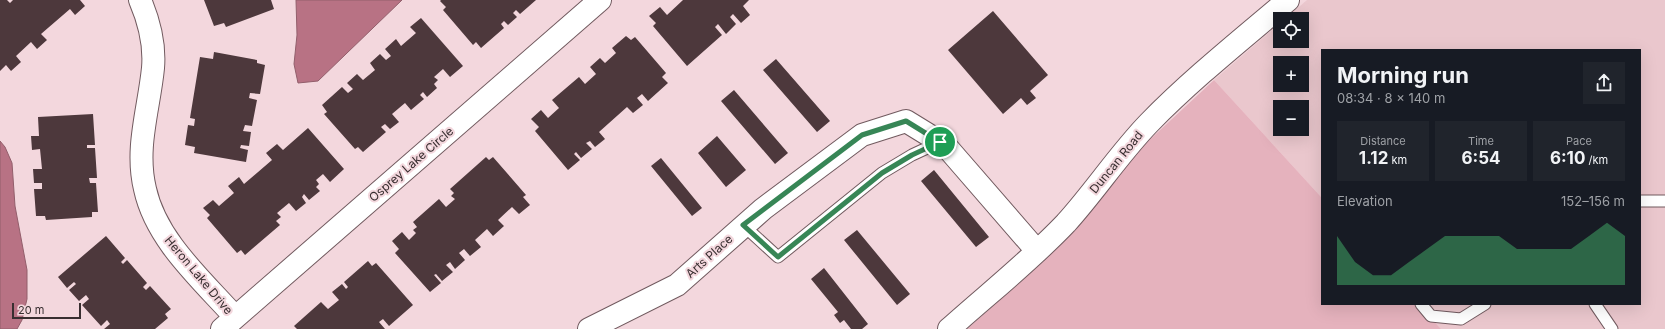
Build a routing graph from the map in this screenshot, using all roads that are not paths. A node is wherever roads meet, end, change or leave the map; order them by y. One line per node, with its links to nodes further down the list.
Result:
1 (140, 0): 12 (street, Heron Lake Drive)
2 (600, 0): 12 (street, Osprey Lake Circle)
3 (1288, 0): 8 (street, Duncan Road)
4 (940, 142): 7 (street, Arts Place); 7 (lane); 8 (street, Arts Place)
5 (1641, 201): 6 (lane)
6 (1665, 201)
7 (743, 225): 13 (street, Arts Place)
8 (1037, 251): 14 (street, Duncan Road)
9 (1422, 305): 10 (lane)
10 (1483, 305)
11 (1596, 305): 15 (lane)
12 (228, 323)
13 (589, 329)
14 (949, 329)
15 (1612, 329)

